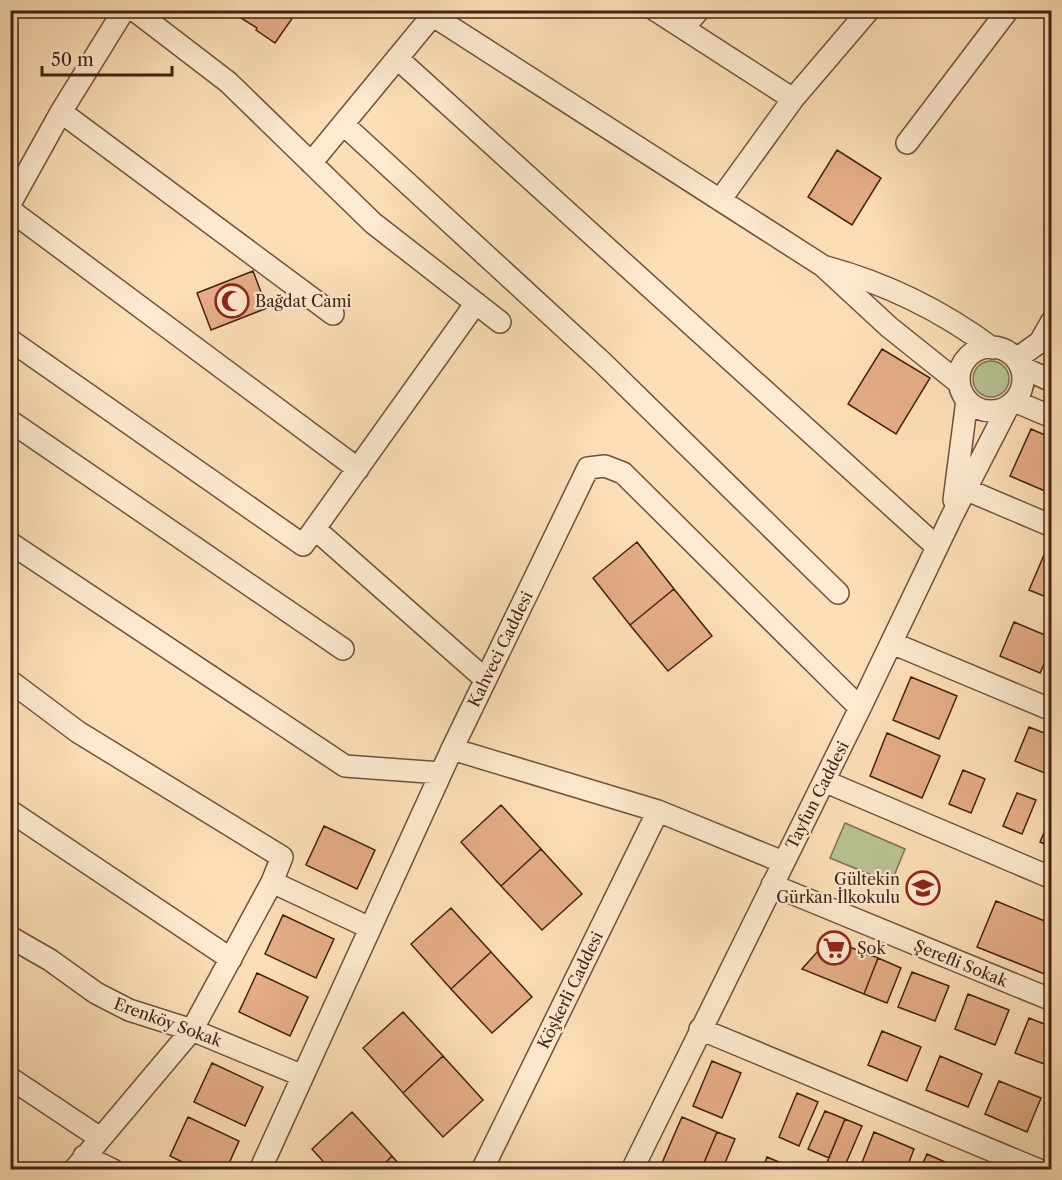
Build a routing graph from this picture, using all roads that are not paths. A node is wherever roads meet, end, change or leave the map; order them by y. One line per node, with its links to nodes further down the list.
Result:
1 (124, 10): 11 (street)
2 (134, 10): 14 (street)
3 (655, 10): 8 (street)
4 (699, 10): 8 (street)
5 (868, 10): 10 (street)
6 (1008, 10): 13 (street)
7 (428, 13): 9 (street); 15 (street)
8 (683, 28): 10 (street)
9 (397, 58): 12 (street); 37 (street)
10 (793, 99): 15 (street)
11 (61, 112): 16 (street); 20 (street)
12 (343, 124): 14 (street); 38 (street)
13 (907, 143)
14 (311, 163): 19 (street)
15 (720, 200): 18 (street)
16 (10, 204)
17 (10, 210): 31 (street)
18 (823, 266): 24 (street); 27 (street)
19 (476, 303): 22 (street); 31 (street)
20 (333, 314)
21 (1052, 321): 25 (street)
22 (500, 322)
23 (10, 340): 35 (street)
24 (992, 348): 25 (street); 27 (street)
25 (1018, 363): 26 (street); 28 (street)
26 (1052, 381)
27 (963, 392): 28 (street); 33 (street)
28 (1011, 404): 29 (street); 32 (street, Tayfun Caddesi)
29 (1052, 417)
30 (10, 421): 40 (street)
31 (358, 469): 35 (street)
32 (965, 489): 33 (street, Tayfun Caddesi); 34 (street)
33 (952, 516): 37 (street, Tayfun Caddesi)
34 (1052, 526)
35 (315, 529): 41 (street)
36 (10, 543): 46 (street)
37 (937, 547): 39 (street, Tayfun Caddesi)
38 (838, 593)
39 (892, 643): 43 (street, Tayfun Caddesi); 44 (street)
40 (342, 649)
41 (485, 679): 43 (street, Kahveci Caddesi); 45 (street, Kahveci Caddesi)
42 (10, 681): 52 (street)
43 (860, 708): 47 (street, Tayfun Caddesi)
44 (1052, 710)
45 (452, 749): 46 (street, Kahveci Caddesi); 48 (street)
46 (441, 773): 54 (street, Kahveci Caddesi)
47 (824, 781): 50 (street, Tayfun Caddesi); 51 (street)
48 (658, 811): 50 (street); 66 (street, Köşkerli Caddesi)
49 (10, 812): 56 (street)
50 (783, 862): 53 (street, Tayfun Caddesi)
51 (1052, 878)
52 (272, 882): 54 (street); 56 (street)
53 (772, 885): 57 (street, Şerefli Sokak); 59 (street, Tayfun Caddesi)
54 (370, 928): 60 (street, Kahveci Caddesi)
55 (10, 937): 58 (street, Erenköy Sokak)
56 (231, 959): 58 (street)
57 (1052, 1000)
58 (192, 1029): 60 (street, Erenköy Sokak); 62 (street)
59 (700, 1029): 67 (street, Tayfun Caddesi); 68 (street)
60 (303, 1076): 65 (street, Kahveci Caddesi)
61 (10, 1078): 62 (street)
62 (100, 1138): 63 (street)
63 (79, 1163): 64 (street)
64 (113, 1170)
65 (260, 1170)
66 (482, 1170)
67 (632, 1170)
68 (1040, 1170)

